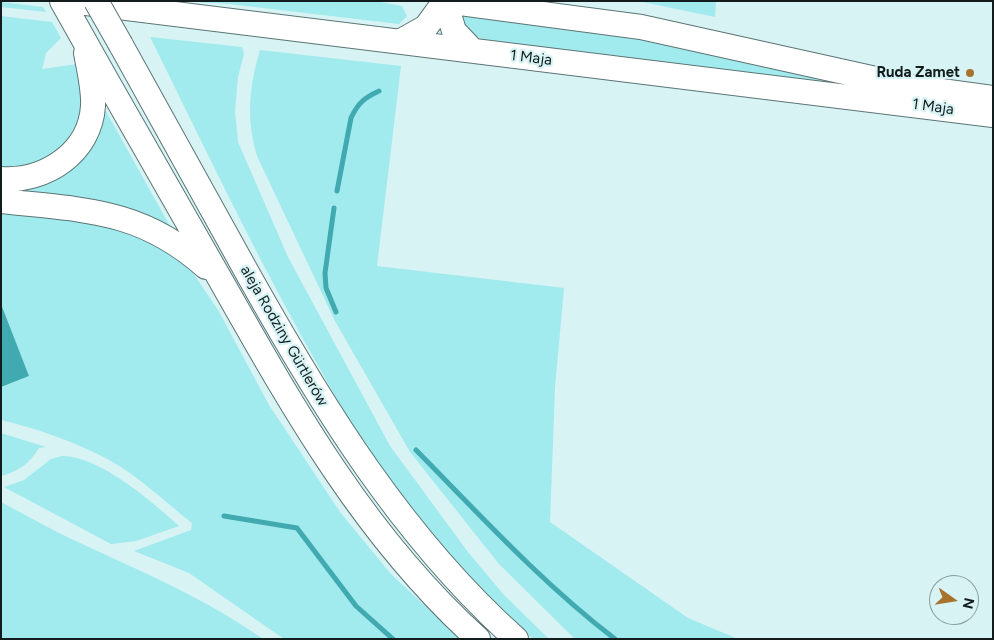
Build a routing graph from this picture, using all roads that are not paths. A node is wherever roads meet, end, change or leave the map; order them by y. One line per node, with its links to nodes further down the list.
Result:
1 (62, 1): 6 (main road, aleja Rodziny Gürtlerów)
2 (70, 1): 7 (main road, 1 Maja)
3 (96, 1): 15 (main road, aleja Rodziny Gürtlerów, bridge)
4 (445, 1): 5 (main road, 1 Maja)
5 (488, 4): 9 (main road, 1 Maja)
6 (85, 41): 11 (main road); 13 (main road, aleja Rodziny Gürtlerów)
7 (401, 41): 8 (main road, 1 Maja); 8 (main road)
8 (472, 50): 10 (main road, 1 Maja)
9 (993, 98)
10 (993, 115)
11 (1, 179)
12 (1, 201): 13 (main road)
13 (222, 282): 14 (main road, aleja Rodziny Gürtlerów)
14 (478, 639)
15 (516, 639)

